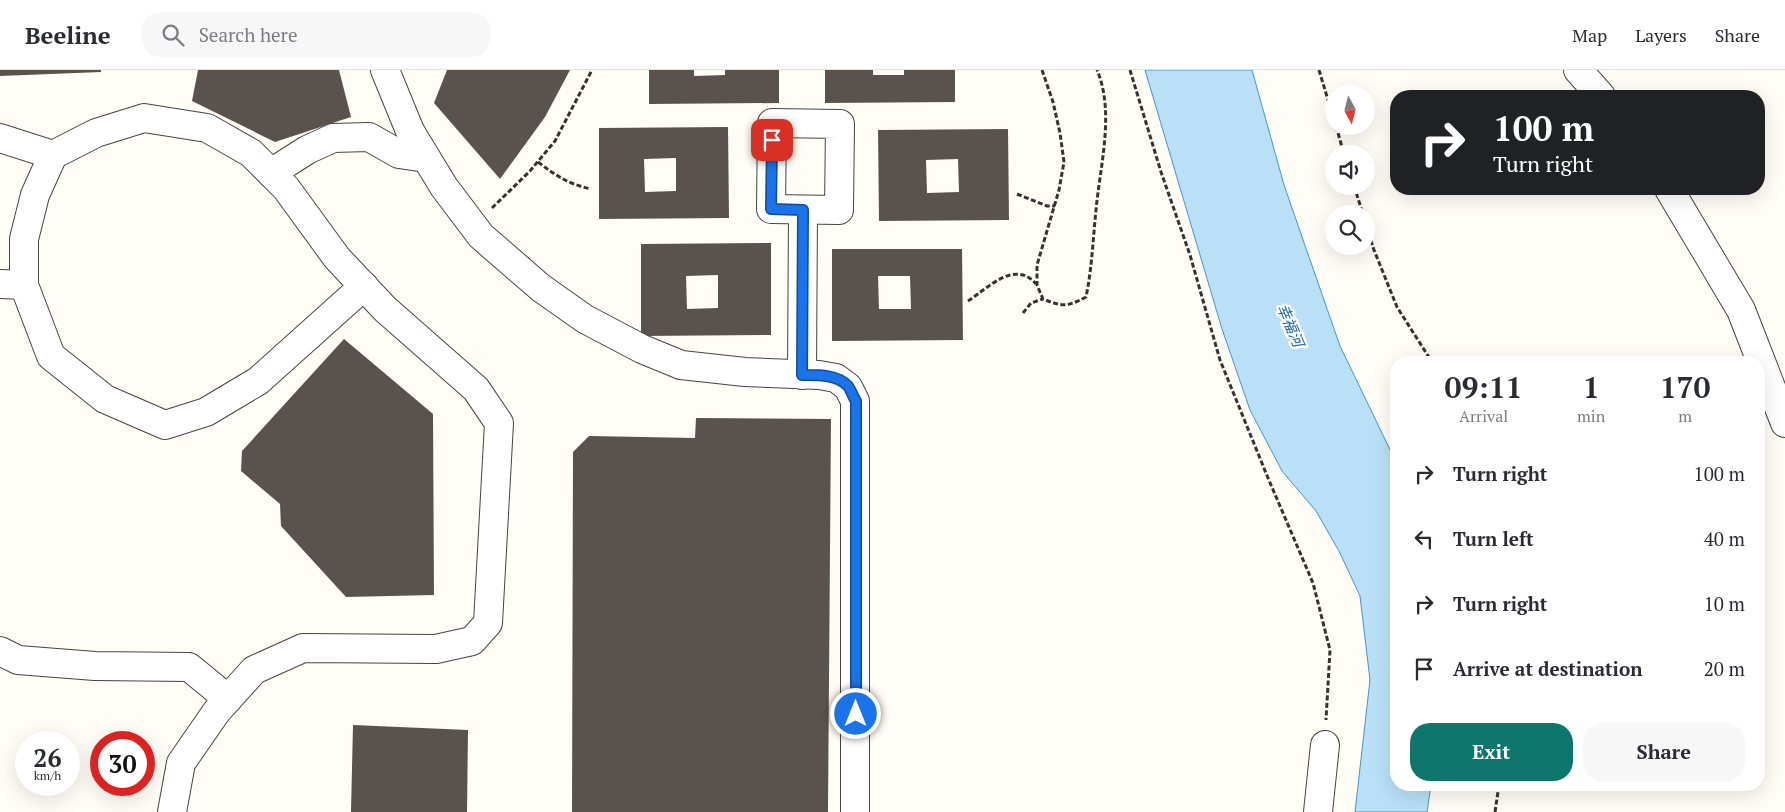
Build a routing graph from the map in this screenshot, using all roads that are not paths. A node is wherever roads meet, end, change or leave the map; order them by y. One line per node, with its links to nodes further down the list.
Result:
1 (385, 70): 6 (street)
2 (1578, 70): 3 (street)
3 (1596, 90)
4 (0, 138): 5 (street)
5 (53, 155): 7 (street); 10 (street)
6 (426, 158): 7 (street); 14 (street)
7 (271, 173): 11 (street)
8 (1673, 195): 12 (street)
9 (803, 210): 14 (street)
10 (12, 285): 11 (street)
11 (364, 286): 17 (street)
12 (1759, 356)
13 (1765, 372): 15 (street)
14 (802, 375): 20 (street)
15 (1785, 423)
16 (2, 655): 17 (street)
17 (228, 699): 19 (street)
18 (1325, 745): 21 (street)
19 (172, 812)
20 (855, 812)
21 (1318, 812)

